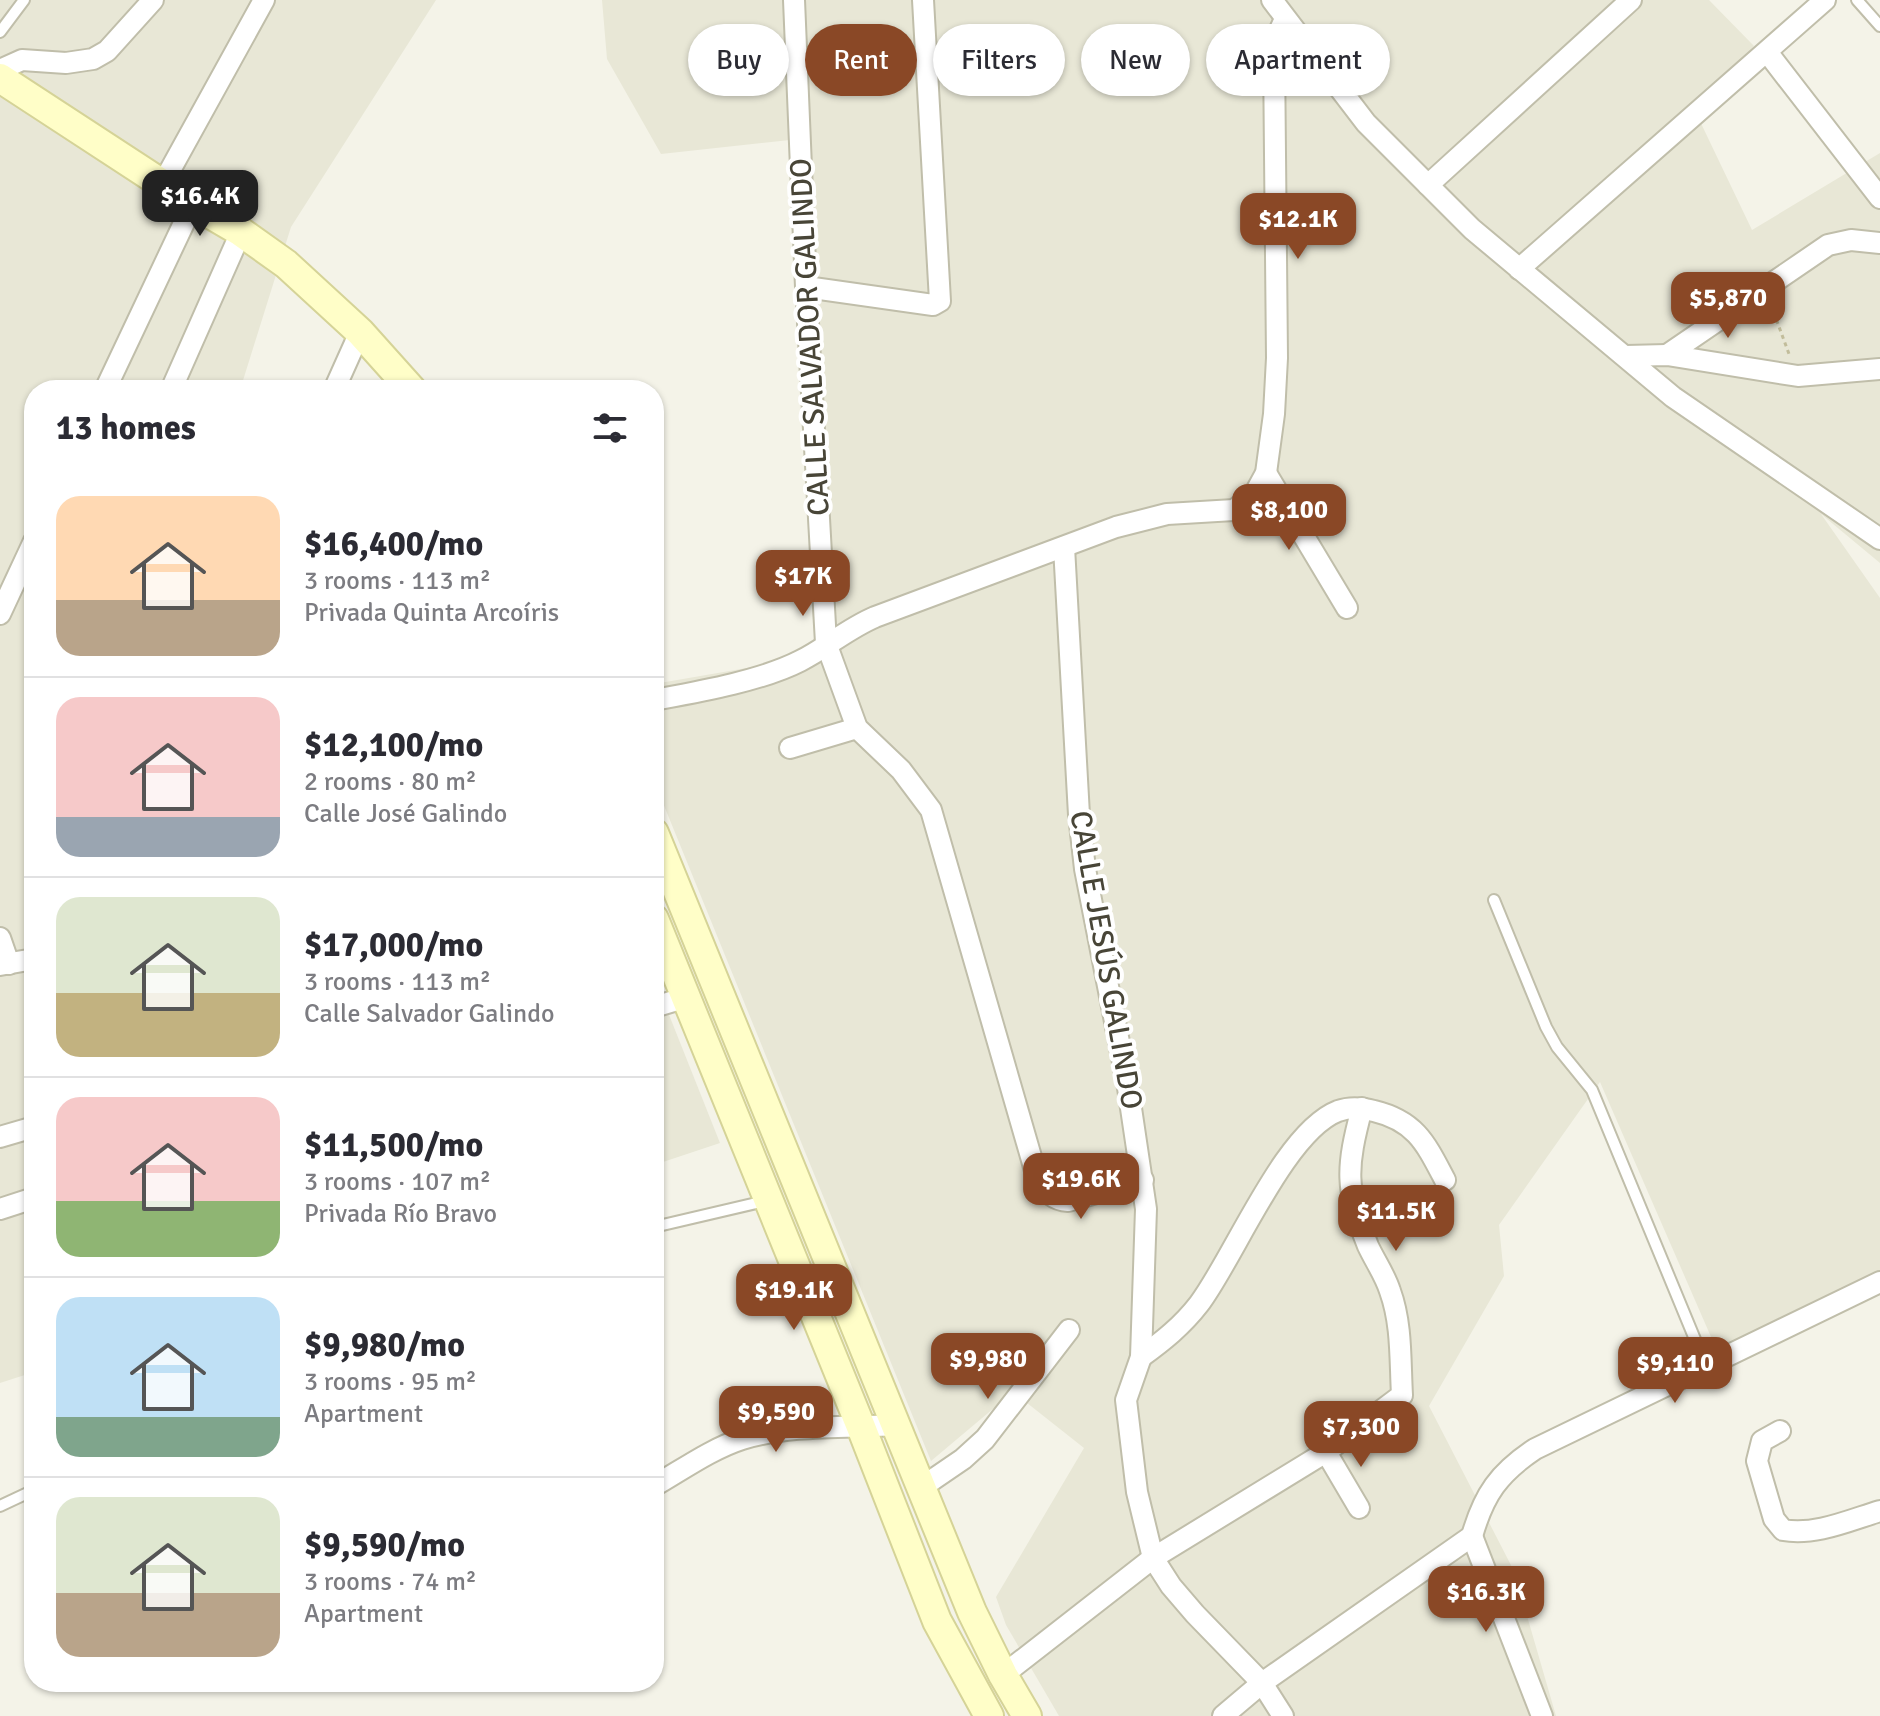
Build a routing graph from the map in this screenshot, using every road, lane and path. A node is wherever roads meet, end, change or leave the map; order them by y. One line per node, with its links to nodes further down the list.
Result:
1 (24, 0): 12 (lane)
2 (153, 0): 14 (street)
3 (264, 0): 16 (street)
4 (794, 0): 23 (street, CALLE SALVADOR GALINDO)
5 (923, 0): 23 (street)
6 (1272, 0): 10 (street)
7 (1631, 0): 17 (street)
8 (1825, 0): 13 (street)
9 (1857, 0): 11 (lane)
10 (1285, 19): 17 (street); 34 (street)
11 (1880, 26)
12 (0, 32)
13 (1767, 52): 18 (street); 22 (street)
14 (0, 70)
15 (0, 78): 16 (main road)
16 (163, 183): 19 (main road)
17 (1428, 185): 22 (street)
18 (1880, 198)
19 (193, 204): 20 (main road); 30 (street)
20 (241, 232): 25 (main road); 31 (street)
21 (1880, 243): 24 (street)
22 (1519, 269): 27 (street)
23 (806, 287): 40 (street, CALLE SALVADOR GALINDO)
24 (1764, 288): 26 (street); 29 (path)
25 (360, 332): 32 (street); 33 (main road)
26 (1667, 355): 27 (street); 29 (street)
27 (1626, 356): 35 (street)
28 (1880, 369): 29 (street)
29 (1798, 376)
30 (110, 380)
31 (175, 380)
32 (338, 380)
33 (403, 380)
34 (1266, 473): 36 (street); 38 (street)
35 (1880, 539)
36 (1064, 547): 40 (street); 54 (street, CALLE JESÚS GALINDO)
37 (24, 562): 39 (street)
38 (1347, 608)
39 (0, 614)
40 (826, 643): 41 (street); 42 (street, CALLE SALVADOR GALINDO)
41 (664, 698)
42 (857, 728): 43 (street); 54 (street, CALLE SALVADOR GALINDO)
43 (790, 748)
44 (664, 857): 64 (main road)
45 (1494, 900): 63 (lane)
46 (0, 938): 49 (street)
47 (664, 950): 50 (main road)
48 (24, 961): 49 (street)
49 (4, 964)
50 (673, 977): 56 (main road)
51 (1362, 1108): 55 (street); 62 (street); 67 (street)
52 (24, 1130): 53 (street)
53 (0, 1137)
54 (1143, 1180): 62 (street, CALLE JESÚS GALINDO)
55 (1445, 1180)
56 (767, 1200): 59 (lane); 65 (main road)
57 (24, 1201): 58 (street)
58 (0, 1209)
59 (664, 1226)
60 (1880, 1282): 63 (street)
61 (1069, 1330): 69 (street)
62 (1141, 1357): 75 (street, CALLE JESÚS GALINDO)
63 (1706, 1366): 74 (street)
64 (898, 1425): 65 (street); 69 (main road)
65 (861, 1427): 68 (street); 78 (main road)
66 (1780, 1431): 73 (street)
67 (1326, 1452): 72 (street); 75 (street)
68 (664, 1481)
69 (922, 1487): 76 (main road)
70 (24, 1495): 71 (lane)
71 (0, 1506)
72 (1359, 1508)
73 (1880, 1511)
74 (1472, 1536): 77 (street); 82 (street)
75 (1153, 1558): 76 (street); 77 (street)
76 (1003, 1675): 79 (main road)
77 (1262, 1683): 80 (street); 81 (street)
78 (989, 1716)
79 (1027, 1716)
80 (1223, 1716)
81 (1283, 1716)
82 (1542, 1716)

